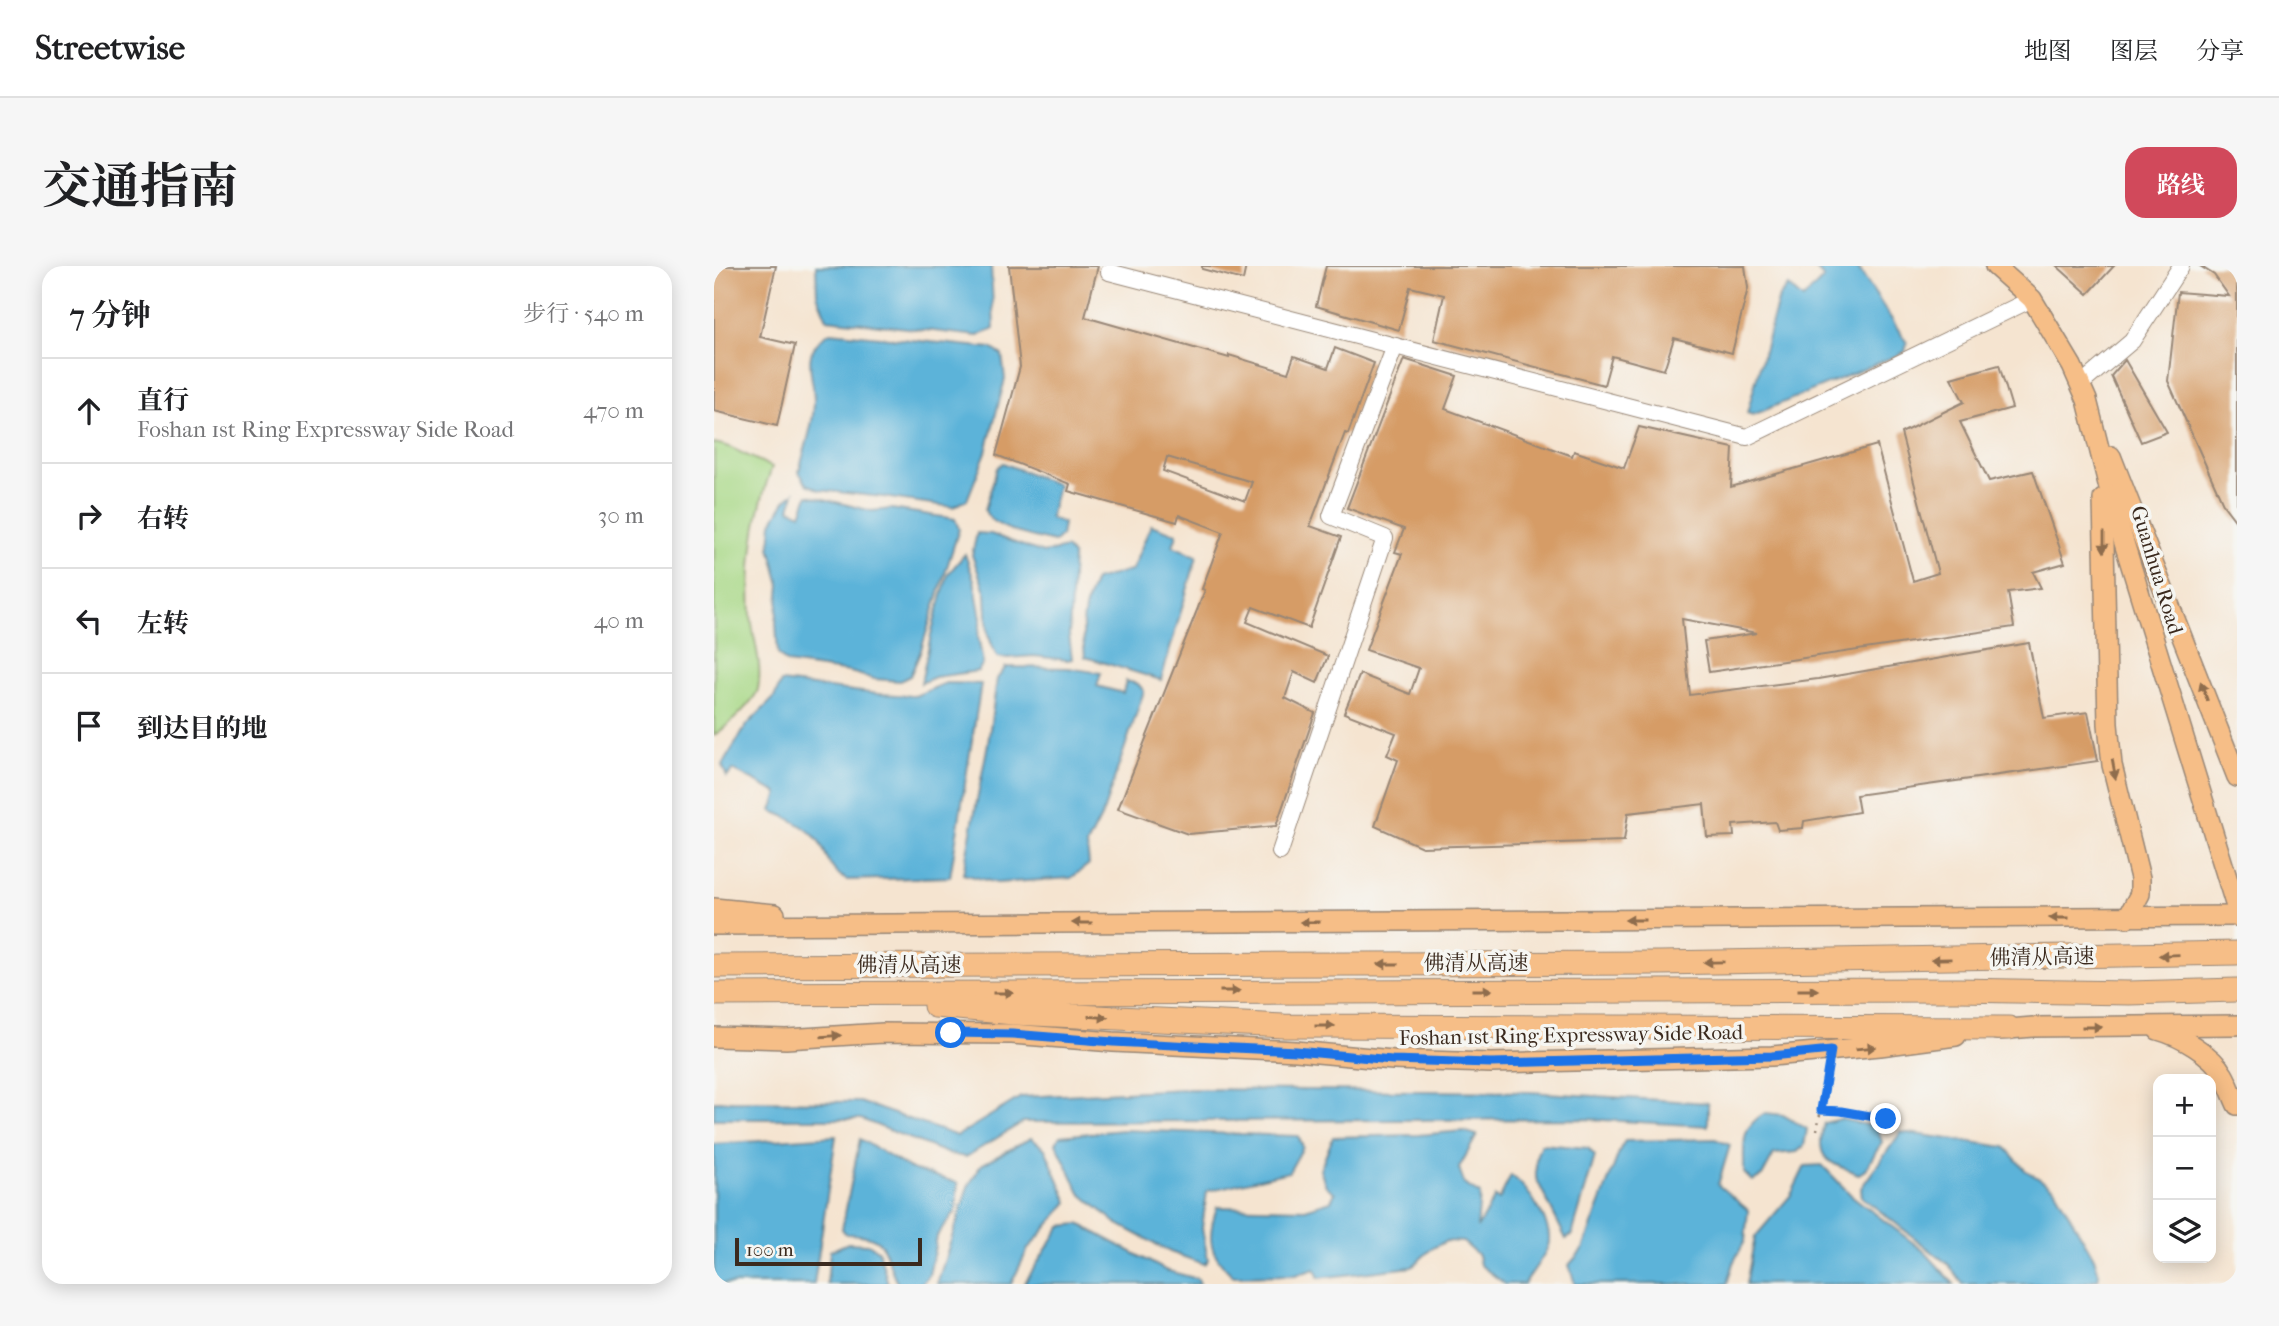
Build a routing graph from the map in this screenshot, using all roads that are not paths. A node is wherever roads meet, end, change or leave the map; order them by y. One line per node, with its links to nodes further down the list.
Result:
1 (1995, 266): 4 (main road, Guanhua Road)
2 (2181, 266): 6 (street)
3 (1109, 272): 5 (street)
4 (2032, 299): 5 (street); 6 (main road, Guanhua Road)
5 (1395, 346): 9 (street)
6 (2083, 392): 7 (main road, Guanhua Road); 8 (main road, one-way to 6)
7 (2100, 449): 11 (main road, Guanhua Road); 13 (main road, one-way to 13)
8 (2237, 778)
9 (1280, 852)
10 (714, 908): 14 (main road)
11 (2237, 909)
12 (2237, 916): 13 (main road)
13 (2127, 918): 14 (main road, one-way to 14)
14 (874, 924): 15 (main road)
15 (714, 925)
16 (2237, 953): 17 (highway, 佛清从高速, one-way to 17)
17 (714, 966)
18 (2237, 990): 19 (highway, 佛清从高速, one-way to 18)
19 (810, 993): 20 (highway, 佛清从高速); 22 (highway, one-way to 22)
20 (714, 994)
21 (2237, 1026): 23 (main road, Foshan 1st Ring Expressway Side Road)
22 (2009, 1028): 23 (main road, Foshan 1st Ring Expressway Side Road, one-way to 23); 25 (main road, Foshan 1st Ring Expressway Side Road, one-way to 22)
23 (2147, 1028): 27 (main road)
24 (714, 1037): 25 (main road, Foshan 1st Ring Expressway Side Road)
25 (786, 1039): 26 (main road, Foshan 1st Ring Expressway Side Road)
26 (714, 1047)
27 (2237, 1105)

